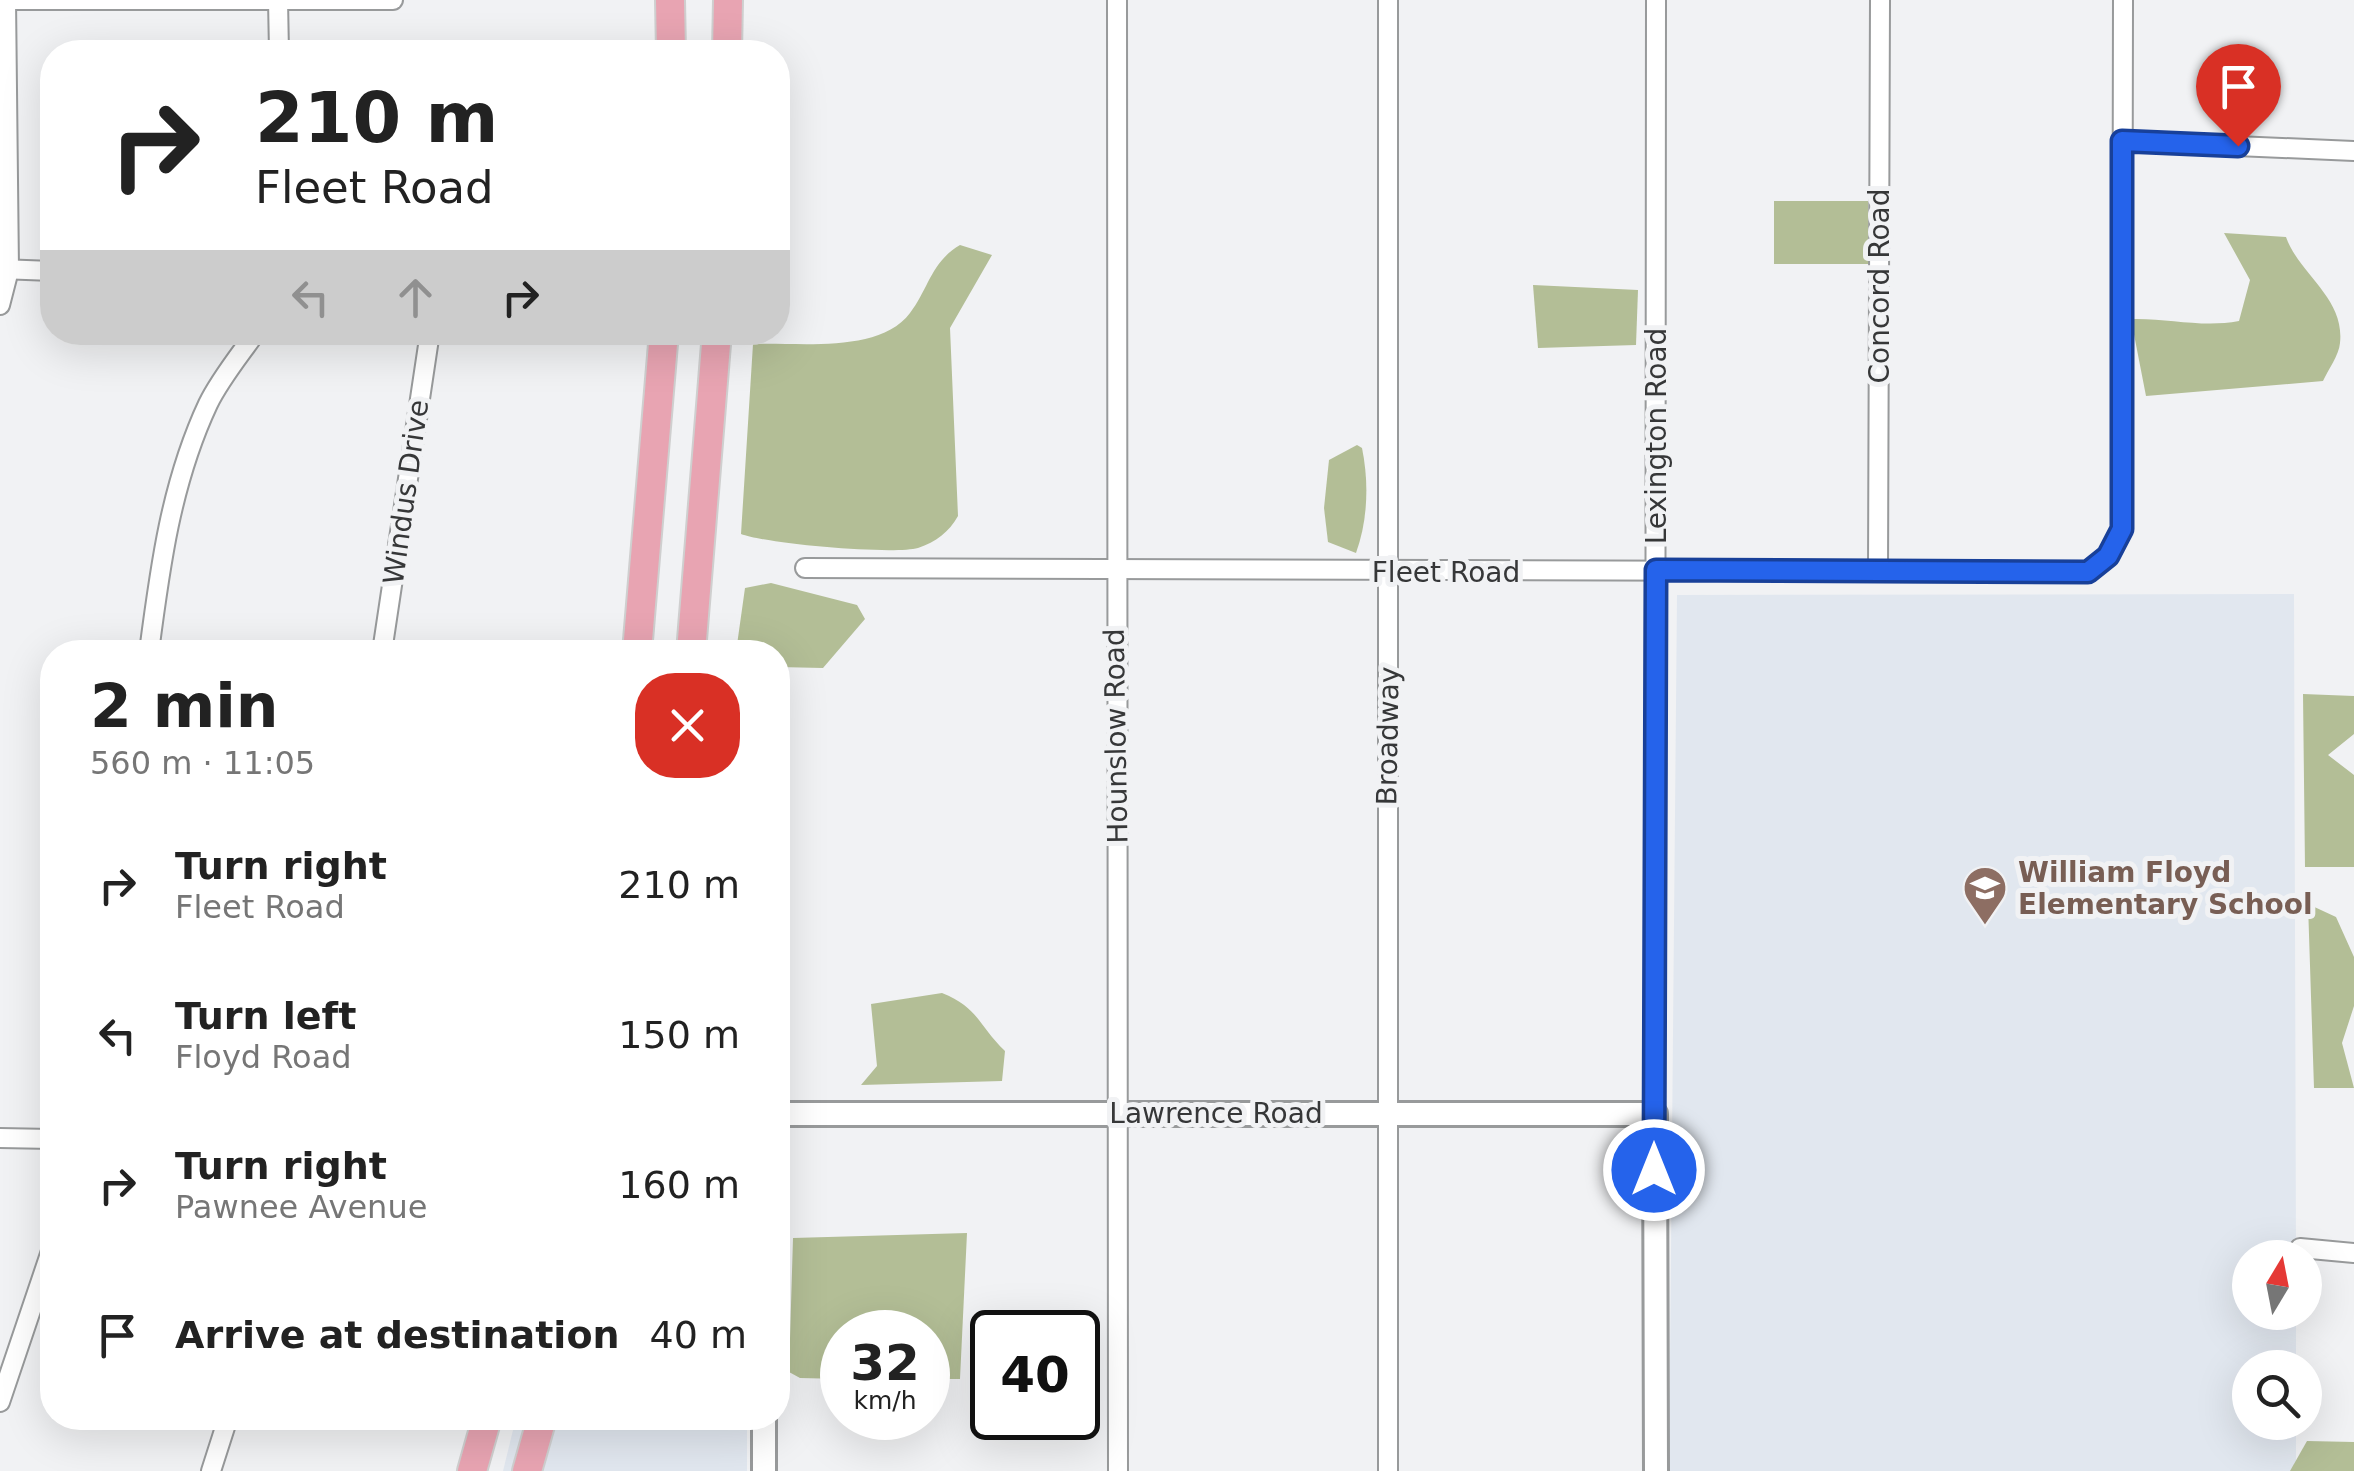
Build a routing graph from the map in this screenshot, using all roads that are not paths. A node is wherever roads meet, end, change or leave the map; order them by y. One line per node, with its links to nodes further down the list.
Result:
1 (4, 0): 2 (street); 16 (street)
2 (278, 0): 3 (street); 11 (street)
3 (393, 0)
4 (670, 0): 12 (highway)
5 (728, 0): 13 (highway)
6 (1116, 0): 24 (street, Hounslow Road)
7 (1388, 0): 26 (street, Broadway)
8 (1656, 0): 25 (street, Lexington Road)
9 (1880, 0): 27 (street, Concord Road)
10 (2123, 0): 14 (street)
11 (279, 40)
12 (670, 40)
13 (726, 40)
14 (2122, 141): 15 (street); 27 (street, Fleet Road)
15 (2354, 151)
16 (5, 270): 17 (street); 18 (street)
17 (40, 271)
18 (0, 305)
19 (247, 345): 28 (street)
20 (428, 345): 29 (street, Windus Drive)
21 (663, 345): 30 (highway)
22 (716, 345): 31 (highway)
23 (805, 568): 24 (street, Fleet Road)
24 (1114, 570): 26 (street, Fleet Road); 32 (street, Hounslow Road)
25 (1656, 570): 26 (street, Fleet Road); 27 (street, Fleet Road); 35 (street, Lexington Road)
26 (1390, 572): 34 (street, Broadway)
27 (1878, 572)
28 (150, 640)
29 (384, 640)
30 (638, 640)
31 (692, 640)
32 (1120, 1113): 33 (street, Lawrence Road); 34 (street, Lawrence Road); 50 (street, Hounslow Road)
33 (790, 1114)
34 (1385, 1114): 35 (street, Lawrence Road); 51 (street, Broadway)
35 (1655, 1114): 52 (street, Lexington Road)
36 (0, 1138): 37 (street)
37 (40, 1139)
38 (2322, 1250): 39 (street)
39 (2354, 1252)
40 (40, 1284): 41 (street)
41 (0, 1402)
42 (224, 1430): 46 (street)
43 (483, 1430): 47 (highway)
44 (539, 1430): 48 (highway)
45 (764, 1430): 49 (street)
46 (210, 1471)
47 (472, 1471)
48 (527, 1471)
49 (764, 1471)
50 (1118, 1471)
51 (1388, 1471)
52 (1656, 1471)

